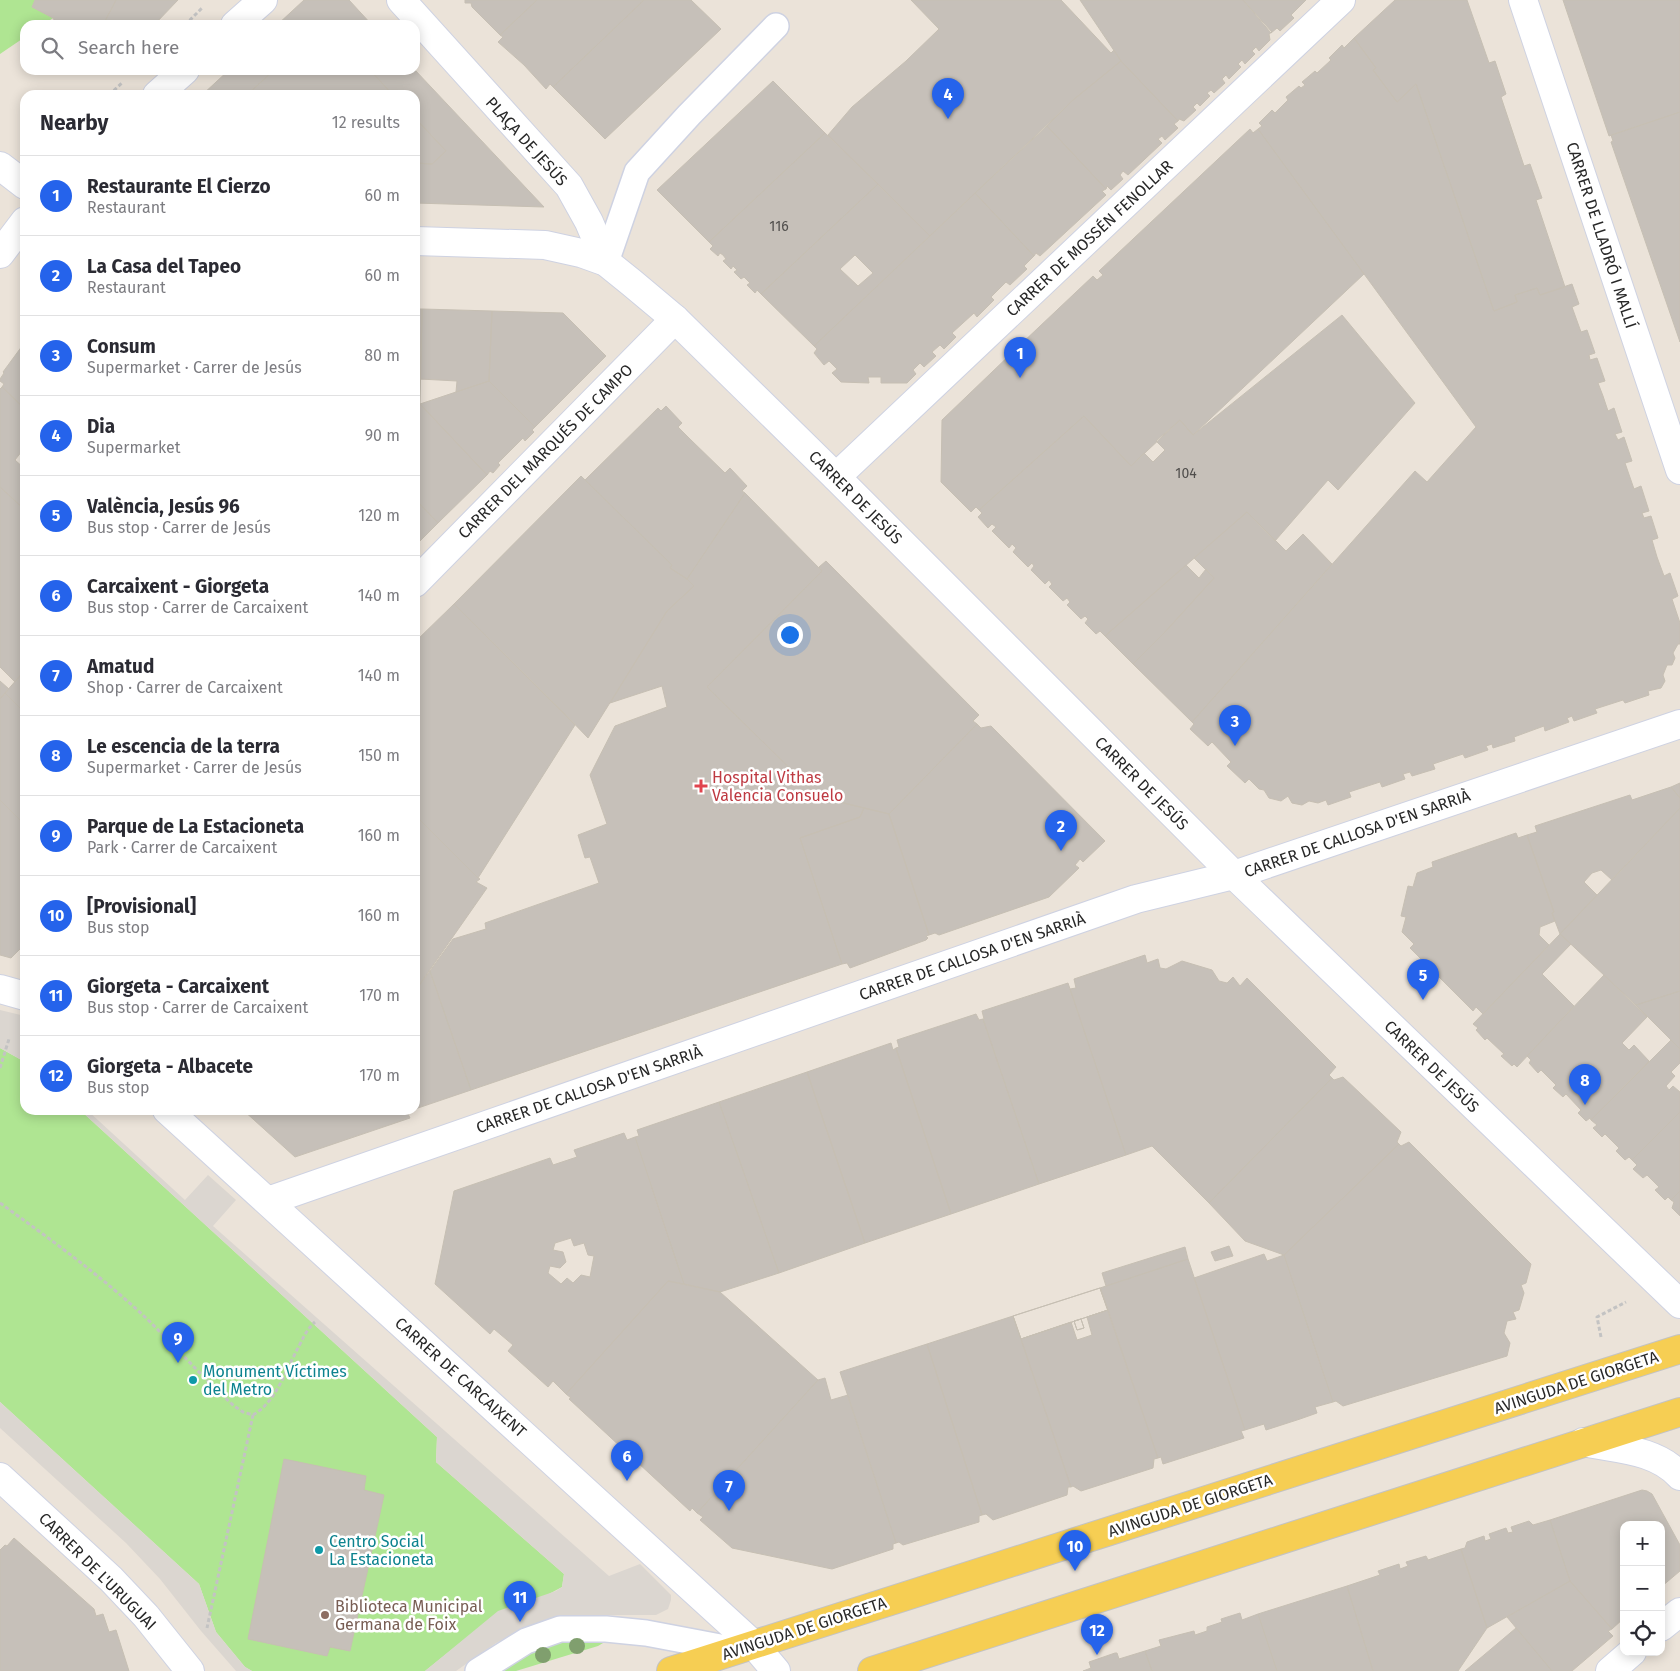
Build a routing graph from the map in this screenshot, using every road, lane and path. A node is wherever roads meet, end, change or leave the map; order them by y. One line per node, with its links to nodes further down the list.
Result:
1 (262, 0): 7 (street)
2 (401, 0): 8 (street, PLAÇA DE JESÚS)
3 (1341, 0): 21 (street, CARRER DE MOSSÉN FENOLLAR)
4 (1523, 0): 20 (street, CARRER DE LLADRÓ I MALLÍ)
5 (205, 6): 6 (path)
6 (190, 20)
7 (240, 20)
8 (419, 20)
9 (420, 21): 18 (street, PLAÇA DE JESÚS)
10 (776, 26): 18 (lane)
11 (179, 75): 12 (street)
12 (163, 90)
13 (0, 166): 14 (street)
14 (20, 182)
15 (20, 228): 17 (street)
16 (420, 241): 18 (street)
17 (0, 254)
18 (606, 262): 19 (street, CARRER DE JESÚS)
19 (675, 319): 21 (street, CARRER DE JESÚS); 22 (street, CARRER DEL MARQUÉS DE CAMPO)
20 (1680, 470)
21 (836, 477): 24 (street, CARRER DE JESÚS)
22 (420, 578)
23 (1680, 724): 24 (street, CARRER DE CALLOSA D'EN SARRIÀ)
24 (1234, 875): 32 (street, CARRER DE CALLOSA D'EN SARRIÀ); 34 (street, CARRER DE JESÚS)
25 (0, 989): 26 (street)
26 (20, 995)
27 (0, 996): 28 (lane)
28 (20, 996)
29 (9, 1040): 30 (path)
30 (0, 1068)
31 (173, 1115): 32 (street, CARRER DE CARCAIXENT)
32 (268, 1201): 45 (street, CARRER DE CARCAIXENT)
33 (0, 1203): 38 (path)
34 (1680, 1304)
35 (315, 1322): 38 (path)
36 (1680, 1348): 45 (main road, AVINGUDA DE GIORGETA)
37 (1680, 1412): 39 (main road)
38 (253, 1415): 44 (path)
39 (1583, 1442): 40 (street); 51 (main road)
40 (1680, 1476)
41 (0, 1477): 47 (street, CARRER DE L'URUGUAI)
42 (1680, 1612): 43 (street)
43 (1665, 1625)
44 (207, 1628)
45 (745, 1648): 48 (lane); 49 (main road, AVINGUDA DE GIORGETA); 50 (street, CARRER DE CARCAIXENT)
46 (1627, 1656): 52 (street)
47 (190, 1671)
48 (478, 1671)
49 (672, 1671)
50 (776, 1671)
51 (872, 1671)
52 (1610, 1671)

